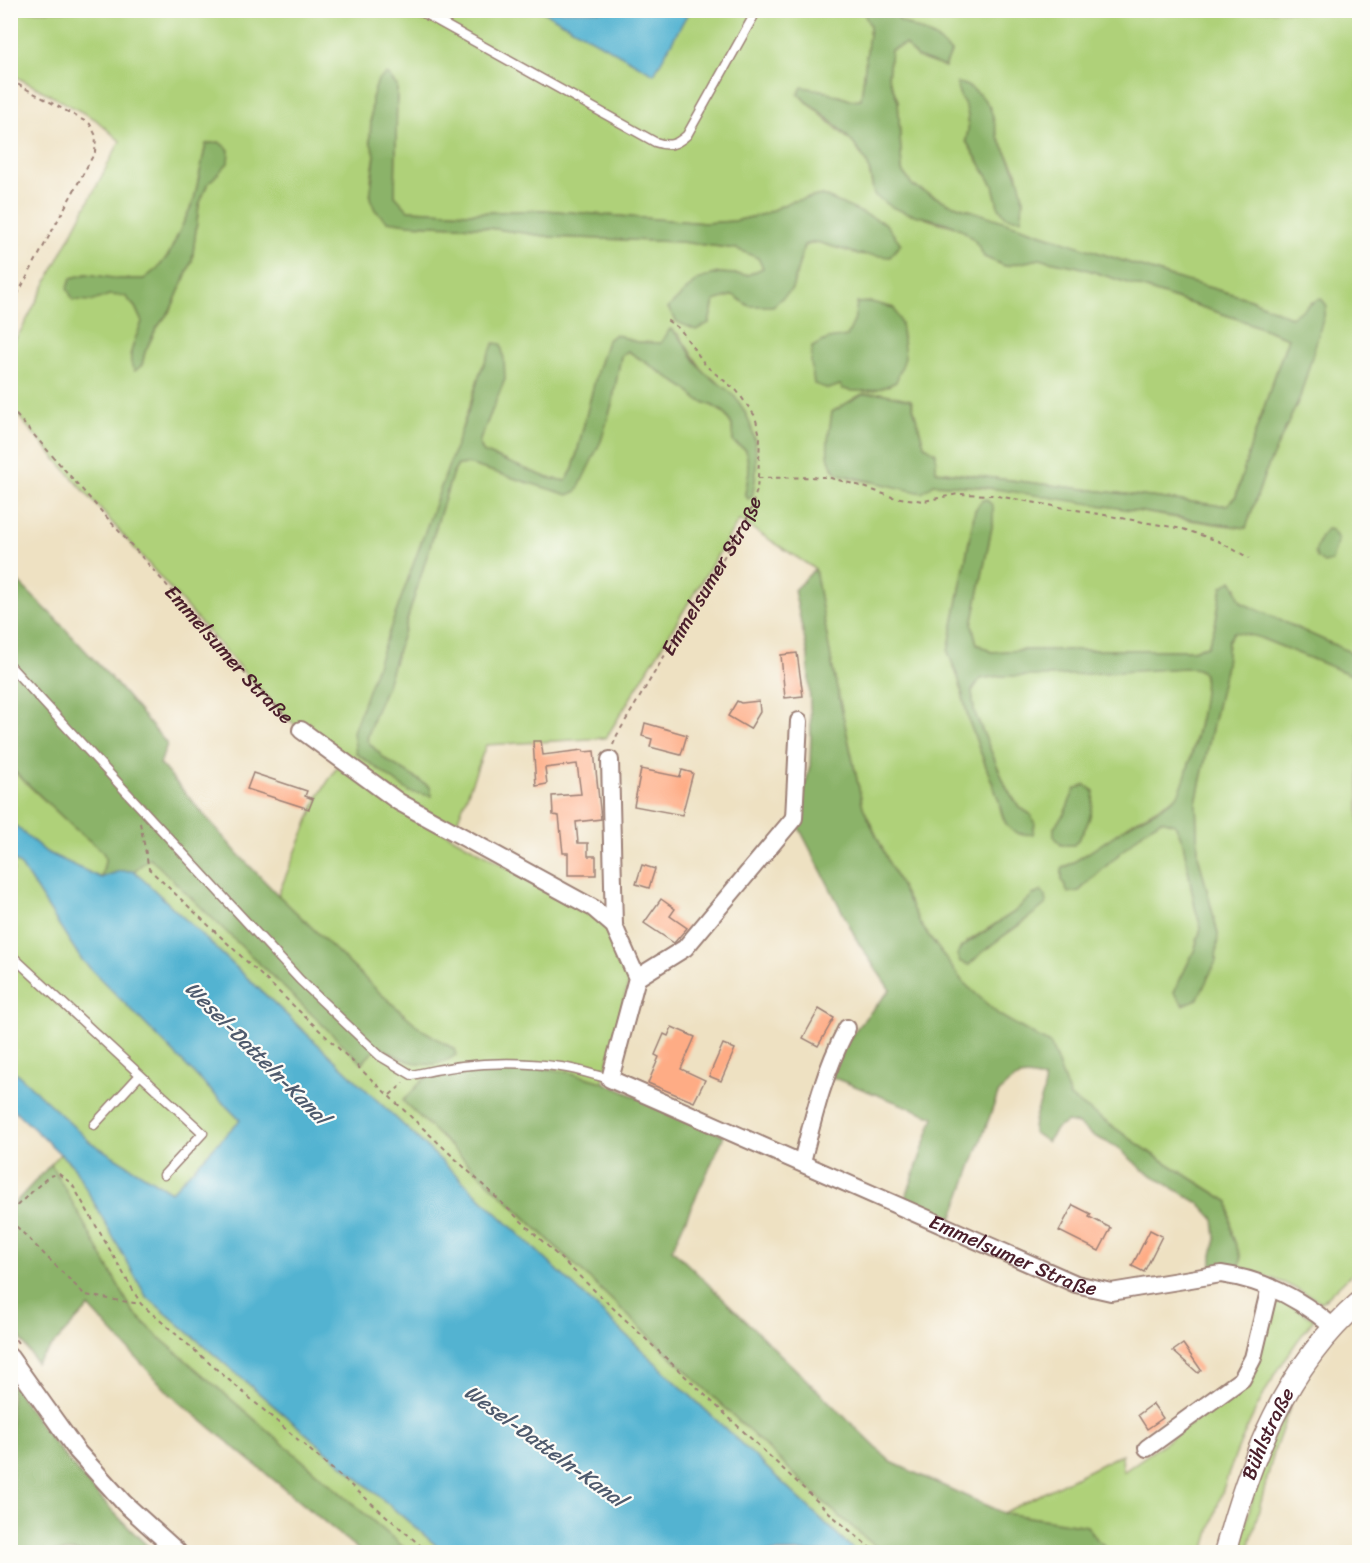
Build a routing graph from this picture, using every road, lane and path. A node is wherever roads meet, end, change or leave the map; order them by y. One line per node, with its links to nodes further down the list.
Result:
1 (418, 10): 2 (lane)
2 (757, 10)
3 (10, 80): 4 (path)
4 (10, 308)
5 (665, 319): 7 (path, Emmelsumer Straße)
6 (10, 408): 11 (path, Emmelsumer Straße)
7 (758, 478): 8 (path); 12 (path, Emmelsumer Straße)
8 (1249, 558)
9 (10, 666): 13 (lane)
10 (799, 721): 16 (street)
11 (300, 730): 14 (street, Emmelsumer Straße)
12 (610, 760): 14 (street, Emmelsumer Straße)
13 (136, 802): 19 (lane); 21 (path)
14 (614, 927): 16 (street, Emmelsumer Straße)
15 (10, 954): 18 (lane)
16 (636, 978): 20 (street)
17 (847, 1028): 23 (street)
18 (140, 1075): 22 (lane); 24 (lane)
19 (412, 1075): 20 (lane); 21 (path)
20 (610, 1079): 23 (street, Emmelsumer Straße)
21 (390, 1095): 36 (path)
22 (94, 1125)
23 (802, 1162): 27 (street, Emmelsumer Straße)
24 (164, 1175)
25 (10, 1212): 29 (path)
26 (10, 1220): 29 (path)
27 (1270, 1287): 30 (street, Emmelsumer Straße); 33 (street)
28 (1359, 1302): 30 (street)
29 (141, 1304): 35 (path)
30 (1333, 1327): 37 (street, Bühlstraße)
31 (10, 1332): 32 (path)
32 (16, 1352): 34 (street)
33 (1147, 1448)
34 (178, 1552)
35 (428, 1552)
36 (875, 1552)
37 (1225, 1552)

